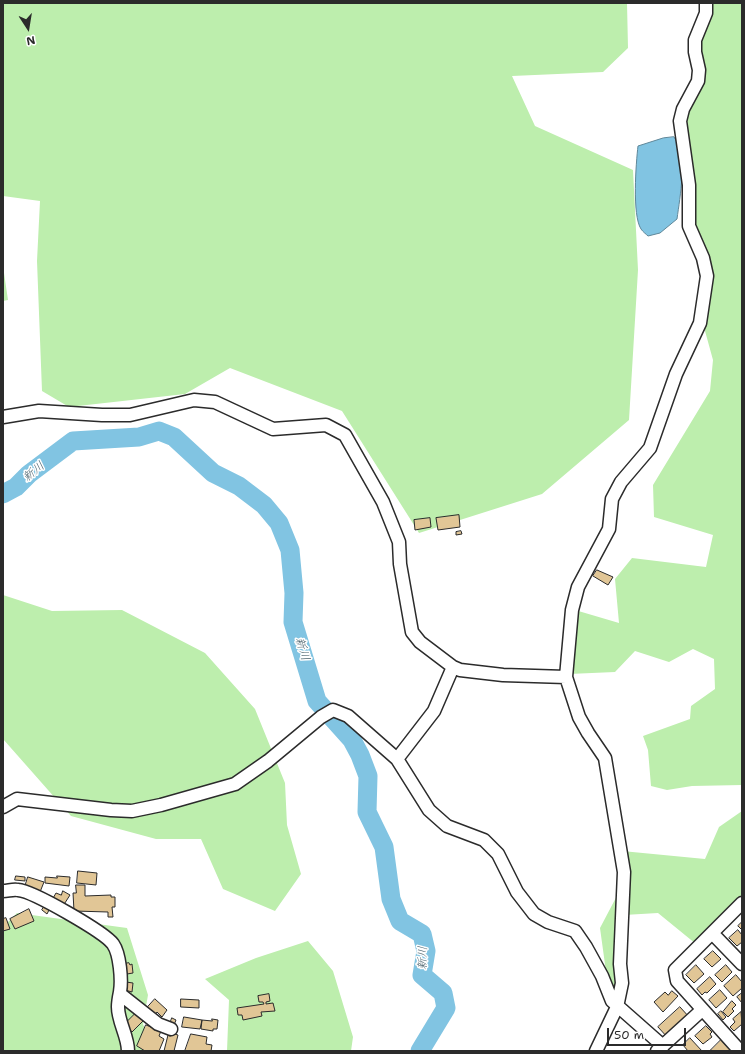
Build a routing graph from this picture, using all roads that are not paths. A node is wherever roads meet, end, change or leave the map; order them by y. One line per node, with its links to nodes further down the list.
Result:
1 (706, 3): 4 (street)
2 (3, 417): 3 (street)
3 (453, 668): 4 (street); 5 (street)
4 (566, 677): 12 (street)
5 (397, 759): 6 (street); 12 (street)
6 (3, 807)
7 (3, 891): 11 (street)
8 (742, 903): 9 (street)
9 (713, 934): 10 (street); 13 (street)
10 (742, 964)
11 (120, 994): 14 (street); 16 (street)
12 (618, 1007): 15 (street); 17 (street)
13 (702, 1010): 15 (street); 18 (street)
14 (171, 1029)
15 (660, 1049)
16 (128, 1051)
17 (596, 1051)
18 (740, 1051)

